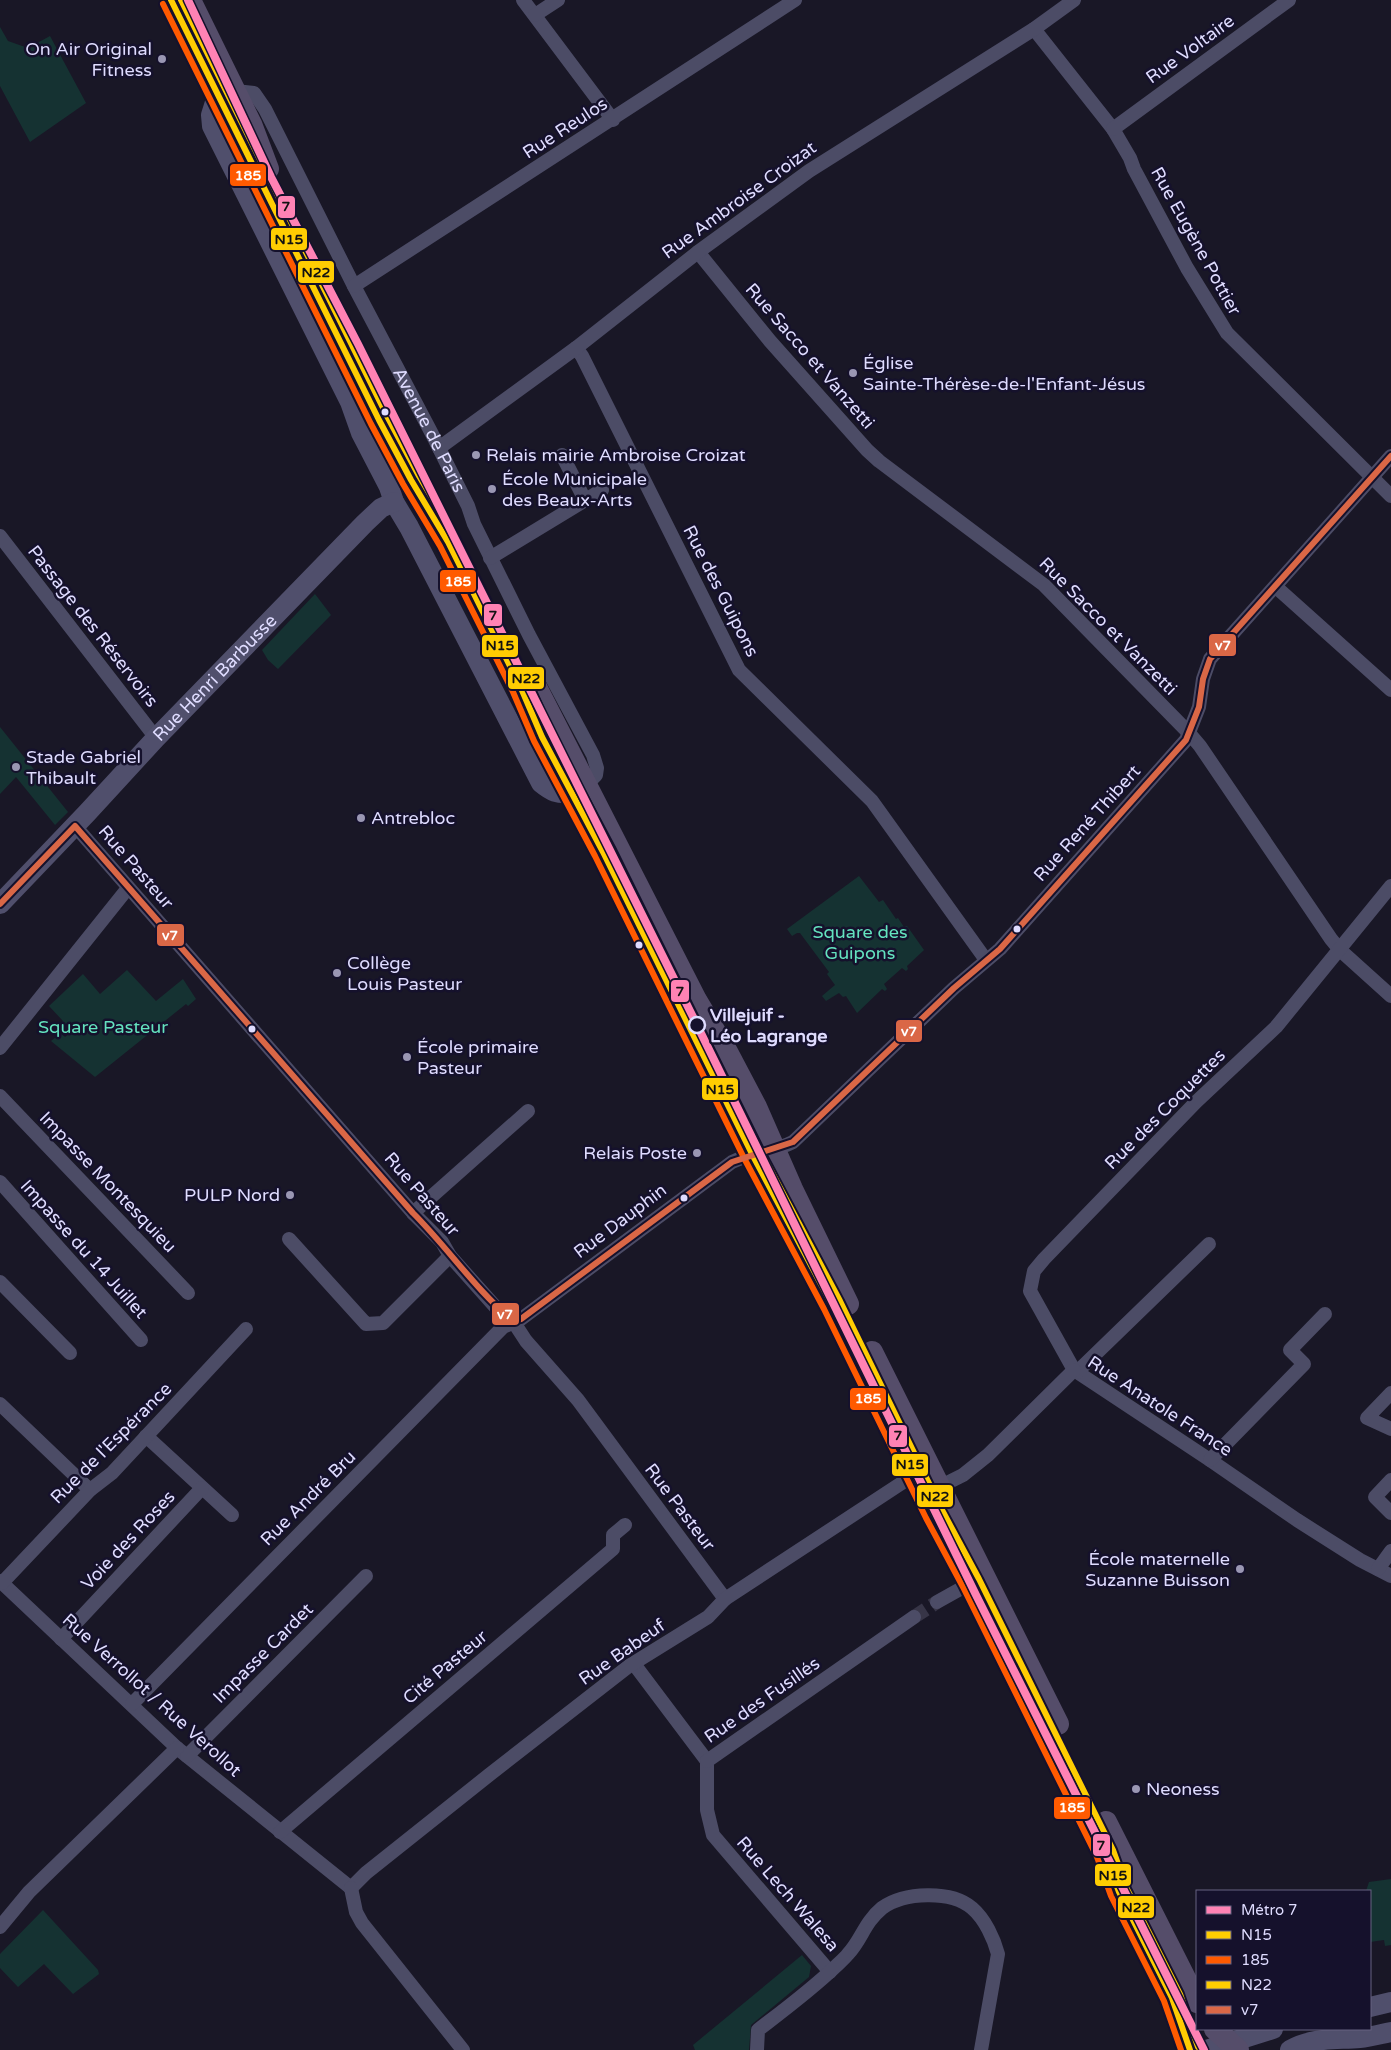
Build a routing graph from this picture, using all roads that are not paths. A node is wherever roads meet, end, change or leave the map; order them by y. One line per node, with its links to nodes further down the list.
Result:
1 (171, 0): 10 (main road, Avenue de Paris)
2 (190, 0): 10 (main road, Avenue de Paris)
3 (524, 0): 8 (street)
4 (558, 0): 8 (street)
5 (796, 0): 11 (street, Rue Reulos)
6 (1074, 0): 9 (street, Rue Ambroise Croizat)
7 (1289, 0): 12 (street, Rue Voltaire)
8 (535, 15): 11 (street)
9 (1034, 29): 12 (street, Rue Eugène Pottier); 13 (street, Rue Ambroise Croizat)
10 (226, 94): 14 (street, Avenue de Paris); 23 (main road); 30 (main road, Avenue de Paris)
11 (612, 120): 14 (street, Rue Reulos)
12 (1113, 129): 19 (street, Rue Eugène Pottier)
13 (698, 252): 15 (street, Rue Ambroise Croizat); 28 (street, Rue Sacco et Vanzetti)
14 (354, 286): 16 (street, Avenue de Paris)
15 (576, 348): 16 (street, Rue Ambroise Croizat); 36 (street, Rue des Guipons)
16 (439, 448): 25 (street, Avenue de Paris)
17 (562, 455): 22 (street)
18 (1391, 456): 19 (street, Rue René Thibert)
19 (1371, 477): 21 (street, Rue Eugène Pottier); 26 (street, Rue René Thibert)
20 (602, 490): 22 (street)
21 (1391, 496)
22 (585, 500): 25 (street)
23 (394, 502): 29 (main road, Rue Henri Barbusse); 30 (main road)
24 (0, 536): 29 (street, Passage des Réservoirs)
25 (490, 558): 30 (street, Avenue de Paris)
26 (1276, 587): 27 (street); 28 (street, Rue René Thibert)
27 (1391, 690)
28 (1189, 733): 35 (street, Rue Sacco et Vanzetti); 36 (street, Rue René Thibert)
29 (156, 738): 31 (main road, Rue Henri Barbusse)
30 (578, 789): 41 (main road, Avenue de Paris); 42 (main road, Avenue de Paris)
31 (75, 826): 33 (street, Rue Pasteur); 34 (main road, Rue Henri Barbusse)
32 (1391, 886): 35 (street, Rue des Coquettes)
33 (128, 888): 38 (street); 44 (street, Rue Pasteur)
34 (0, 904)
35 (1340, 950): 37 (street, Rue Sacco et Vanzetti); 55 (street, Rue des Coquettes)
36 (986, 960): 41 (street, Rue René Thibert)
37 (1391, 996)
38 (0, 1048)
39 (0, 1096): 49 (street, Impasse Montesquieu)
40 (528, 1111): 44 (street)
41 (774, 1150): 42 (street, Rue Dauphin); 61 (main road, Avenue de Paris)
42 (752, 1154): 51 (street, Rue Dauphin); 61 (main road, Avenue de Paris)
43 (0, 1182): 53 (street, Impasse du 14 Juillet)
44 (413, 1212): 47 (street, Rue Pasteur)
45 (288, 1239): 47 (street)
46 (1209, 1244): 55 (street)
47 (450, 1256): 51 (street, Rue Pasteur)
48 (0, 1282): 54 (street)
49 (188, 1293)
50 (1325, 1314): 60 (street)
51 (513, 1321): 75 (street, Rue Pasteur); 80 (street, Rue André Bru)
52 (246, 1330): 59 (street, Rue de l'Espérance)
53 (141, 1340)
54 (70, 1353)
55 (1076, 1371): 60 (street, Rue Anatole France); 65 (street, Rue Anatole France)
56 (1391, 1393): 58 (street)
57 (0, 1404): 64 (street)
58 (1391, 1429)
59 (146, 1436): 63 (street); 64 (street, Rue de l'Espérance)
60 (1210, 1460): 70 (street, Rue Anatole France)
61 (922, 1470): 65 (main road); 75 (street, Rue Babeuf)
62 (1391, 1480): 66 (street)
63 (202, 1488): 67 (street); 78 (street, Voie des Roses)
64 (90, 1490): 73 (street, Rue de l'Espérance)
65 (935, 1491): 74 (main road); 87 (main road)
66 (1391, 1513)
67 (232, 1516)
68 (625, 1525): 83 (street, Cité Pasteur)
69 (1391, 1551): 70 (street)
70 (1378, 1569): 72 (street, Rue Anatole France)
71 (366, 1576): 81 (street, Impasse Cardet)
72 (1391, 1576)
73 (1, 1582): 78 (street, Rue Verrollot / Rue Verollot)
74 (971, 1583): 76 (street); 96 (main road)
75 (725, 1599): 79 (street, Rue Babeuf)
76 (937, 1602)
77 (914, 1617): 82 (street, Rue des Fusillés)
78 (62, 1639): 80 (street, Rue Verrollot / Rue Verollot)
79 (634, 1664): 82 (street, Rue des Fusillés); 84 (street, Rue Babeuf)
80 (132, 1704): 81 (street, Rue Verrollot / Rue Verollot)
81 (182, 1752): 83 (street, Rue Verrollot / Rue Verollot); 85 (street, Impasse Cardet)
82 (707, 1761): 86 (street, Rue Lech Walesa)
83 (280, 1832): 84 (street, Rue Verrollot / Rue Verollot)
84 (351, 1888): 93 (street)
85 (0, 1927)
86 (830, 1972): 94 (street, Rue Lech Walesa); 95 (street)
87 (1196, 2000)
88 (1391, 2002): 89 (main road)
89 (1371, 2007)
90 (1269, 2030): 92 (main road)
91 (1391, 2032): 98 (main road)
92 (1228, 2040): 97 (main road)
93 (463, 2050)
94 (757, 2050)
95 (981, 2050)
96 (1190, 2050)
97 (1206, 2050)
98 (1290, 2050)

